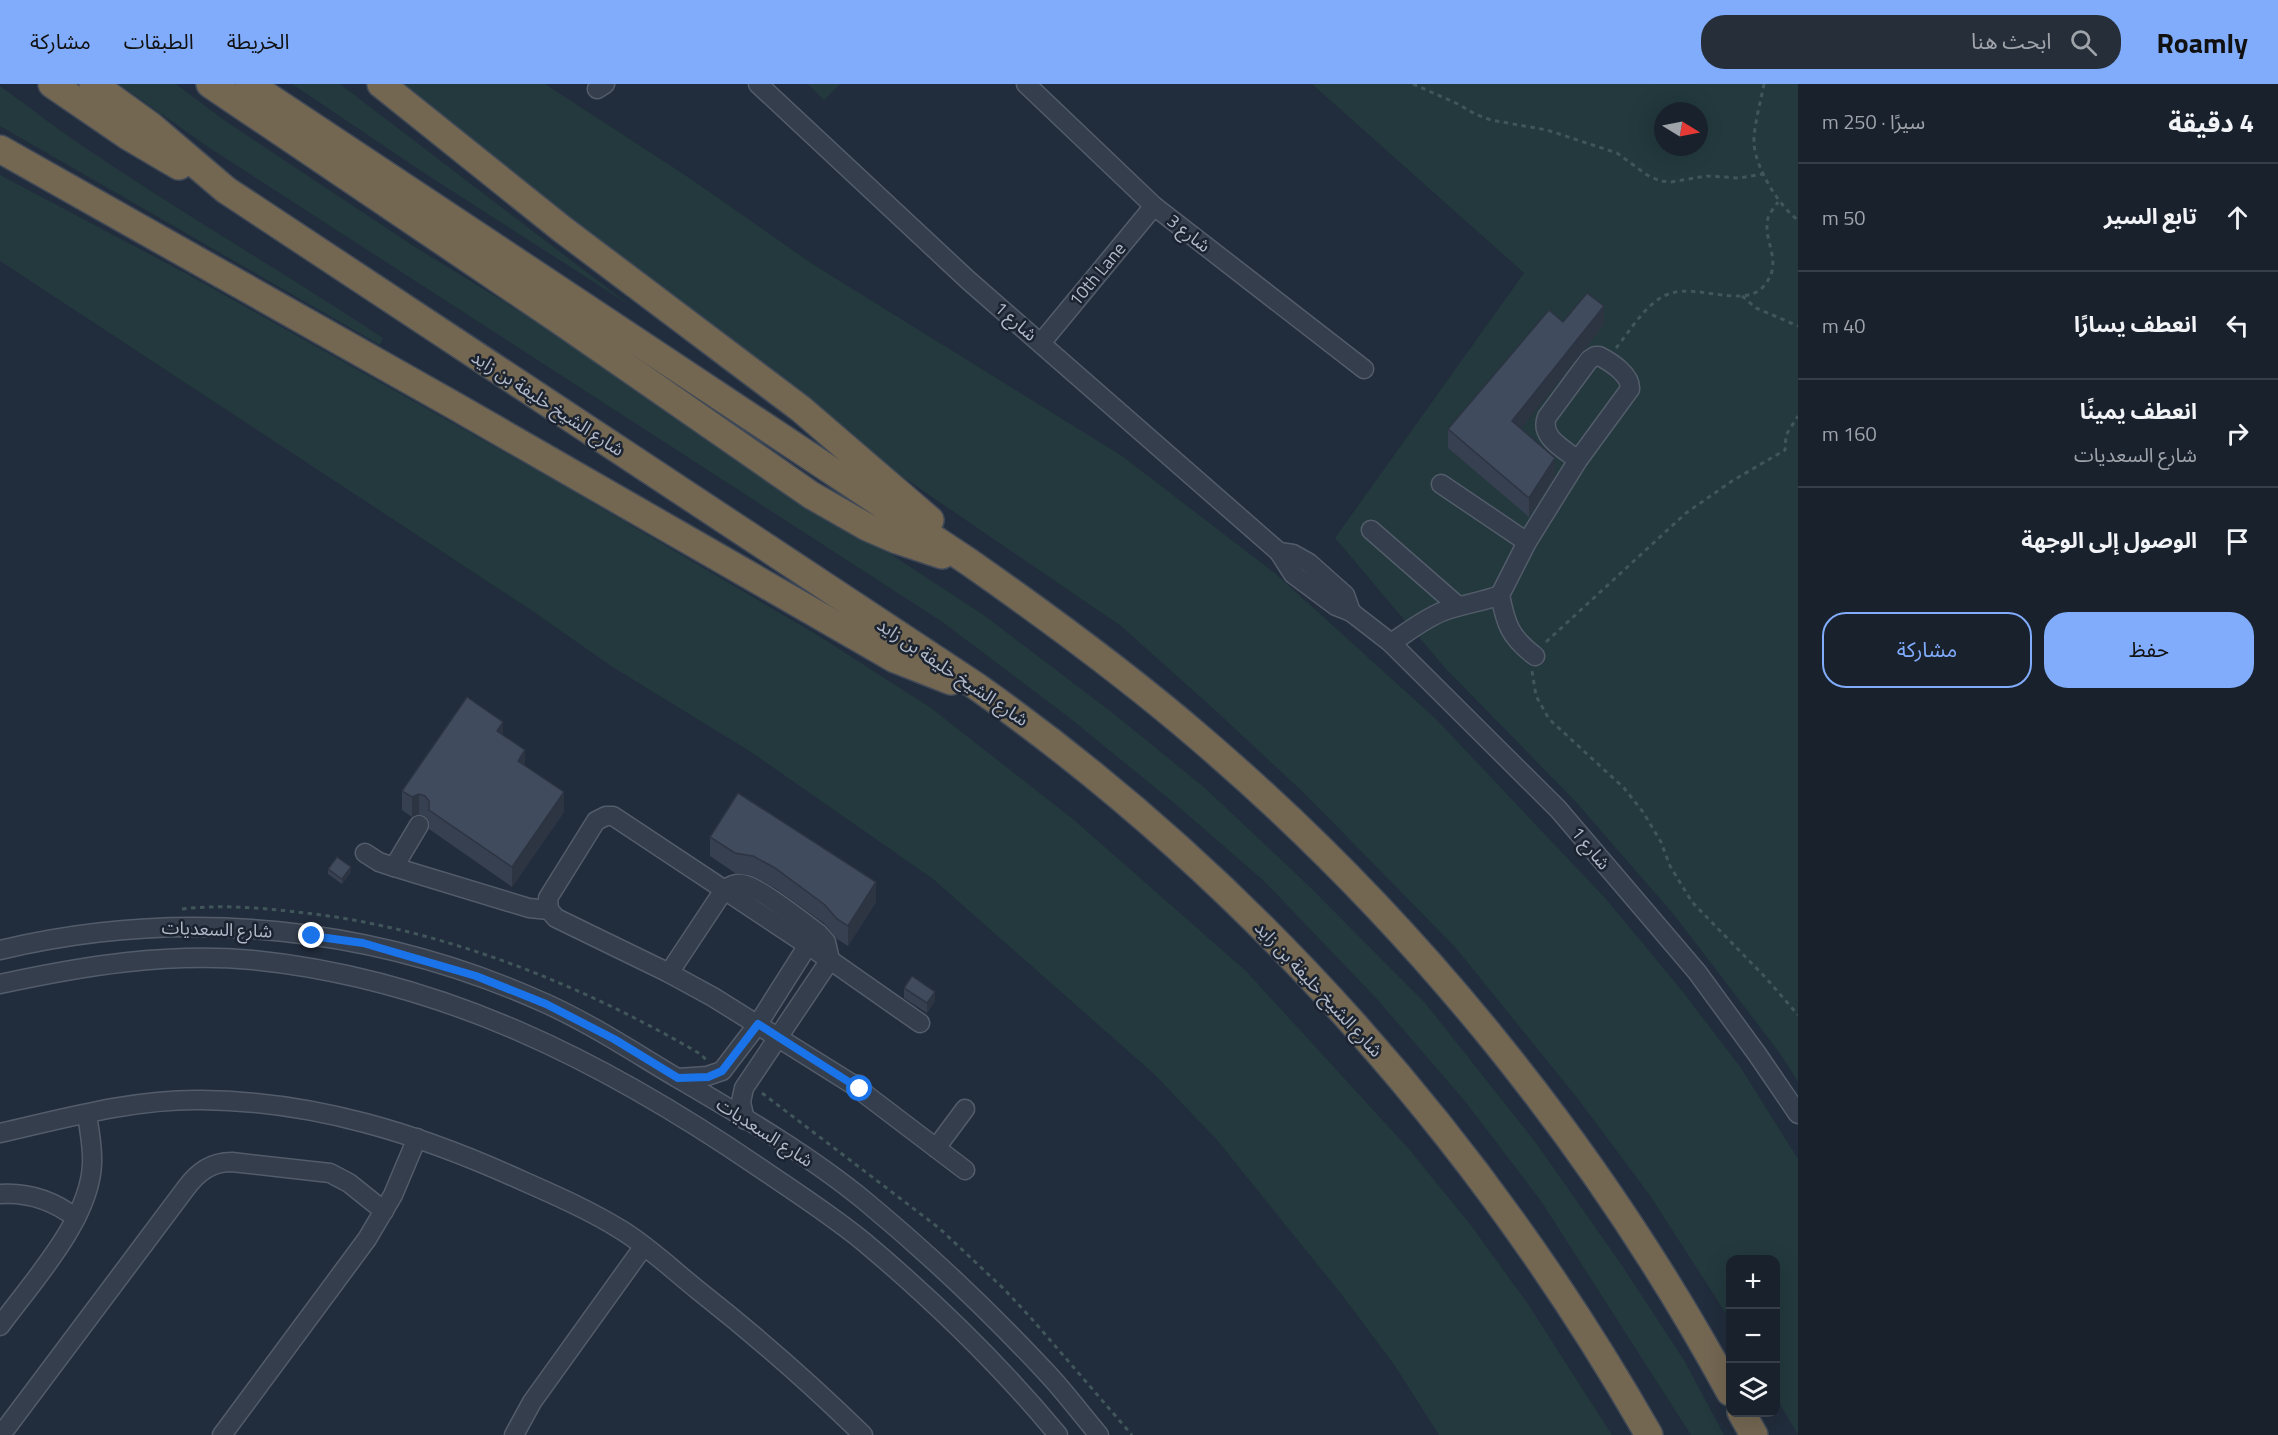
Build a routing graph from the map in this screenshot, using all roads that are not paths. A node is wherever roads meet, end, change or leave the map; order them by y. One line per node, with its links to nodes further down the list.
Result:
1 (52, 84): 9 (highway)
2 (93, 84): 9 (highway, شارع الشيخ خليفة بن زايد)
3 (210, 84): 17 (highway)
4 (249, 84): 17 (highway)
5 (381, 84): 17 (highway)
6 (758, 84): 11 (street, شارع 1)
7 (1026, 84): 10 (street, شارع 3)
8 (0, 149): 22 (highway)
9 (226, 190): 22 (highway, شارع الشيخ خليفة بن زايد)
10 (1154, 206): 11 (street, 10th Lane); 12 (street, شارع 3)
11 (1041, 343): 20 (street, شارع 1)
12 (1364, 369)
13 (1578, 460): 13 (street); 16 (street)
14 (1441, 484): 16 (street)
15 (1371, 530): 19 (street)
16 (1527, 542): 18 (street)
17 (969, 562): 50 (highway)
18 (1500, 595): 19 (street); 21 (street)
19 (1458, 606): 20 (street)
20 (1391, 643): 39 (street, شارع 1)
21 (1535, 656)
22 (976, 686): 58 (highway, شارع الشيخ خليفة بن زايد)
23 (419, 825): 25 (street)
24 (365, 853): 25 (street)
25 (394, 867): 27 (street)
26 (724, 890): 27 (street); 28 (street); 30 (street); 31 (street)
27 (549, 910): 31 (street)
28 (808, 945): 30 (street); 34 (street)
29 (0, 950): 36 (street, شارع السعديات)
30 (830, 960): 33 (street); 35 (street)
31 (669, 973): 34 (street)
32 (0, 984): 56 (street, شارع السعديات)
33 (914, 1020)
34 (758, 1024): 35 (street); 36 (street)
35 (779, 1036): 40 (street); 43 (street)
36 (678, 1078): 40 (street, شارع السعديات)
37 (965, 1108): 43 (street)
38 (87, 1114): 41 (street); 42 (street); 47 (street)
39 (1798, 1114)
40 (745, 1120): 57 (street, شارع السعديات)
41 (0, 1133)
42 (417, 1138): 46 (street); 48 (street)
43 (936, 1148): 44 (street)
44 (965, 1170)
45 (0, 1194): 47 (street)
46 (384, 1211): 52 (street); 53 (street)
47 (76, 1218): 49 (street)
48 (644, 1246): 54 (street); 55 (street)
49 (0, 1326)
50 (1726, 1383)
51 (1744, 1417): 59 (highway)
52 (1, 1435)
53 (222, 1435)
54 (514, 1435)
55 (863, 1435)
56 (1058, 1435)
57 (1099, 1435)
58 (1649, 1435)
59 (1754, 1435)

